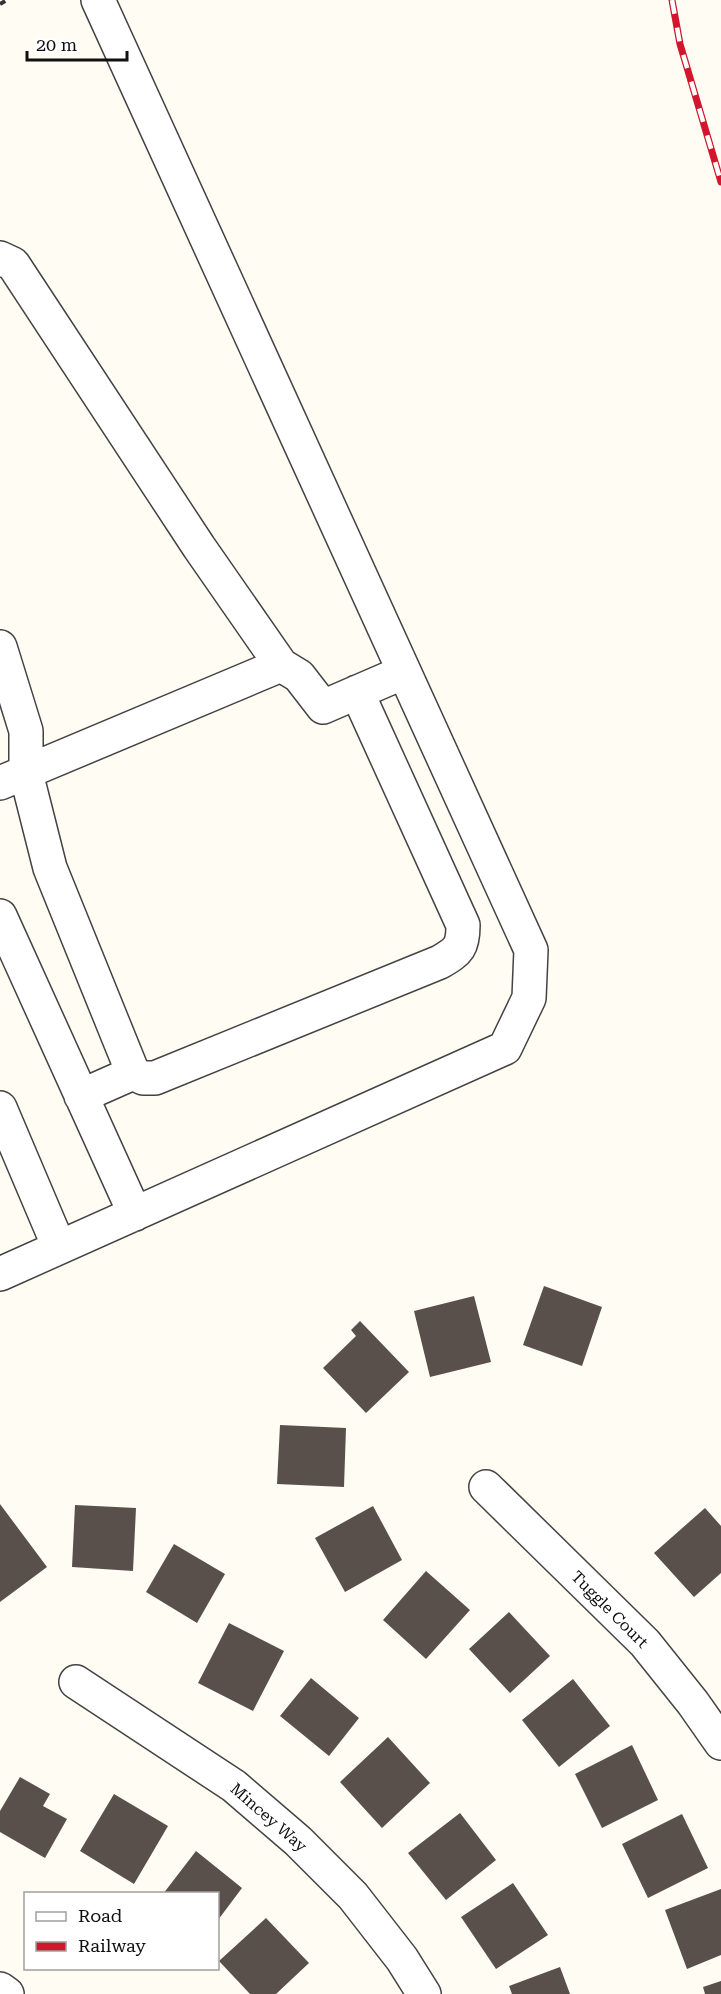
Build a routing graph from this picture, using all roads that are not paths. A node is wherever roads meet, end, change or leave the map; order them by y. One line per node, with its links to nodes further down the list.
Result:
1 (98, 0): 5 (street)
2 (0, 258): 4 (street)
3 (0, 647): 7 (street)
4 (281, 665): 6 (street); 7 (street)
5 (404, 672): 6 (street); 12 (street)
6 (357, 692): 9 (street)
7 (13, 778): 9 (street)
8 (0, 916): 10 (street)
9 (133, 1073): 10 (street)
10 (81, 1096): 12 (street)
11 (0, 1108): 13 (street)
12 (135, 1214): 13 (street)
13 (58, 1247): 14 (street)
14 (0, 1274)
15 (486, 1487): 17 (street, Tuggle Court)
16 (76, 1682): 20 (street, Mincey Way)
17 (721, 1743)
18 (0, 1989): 19 (street)
19 (7, 1994)
20 (424, 1994)

